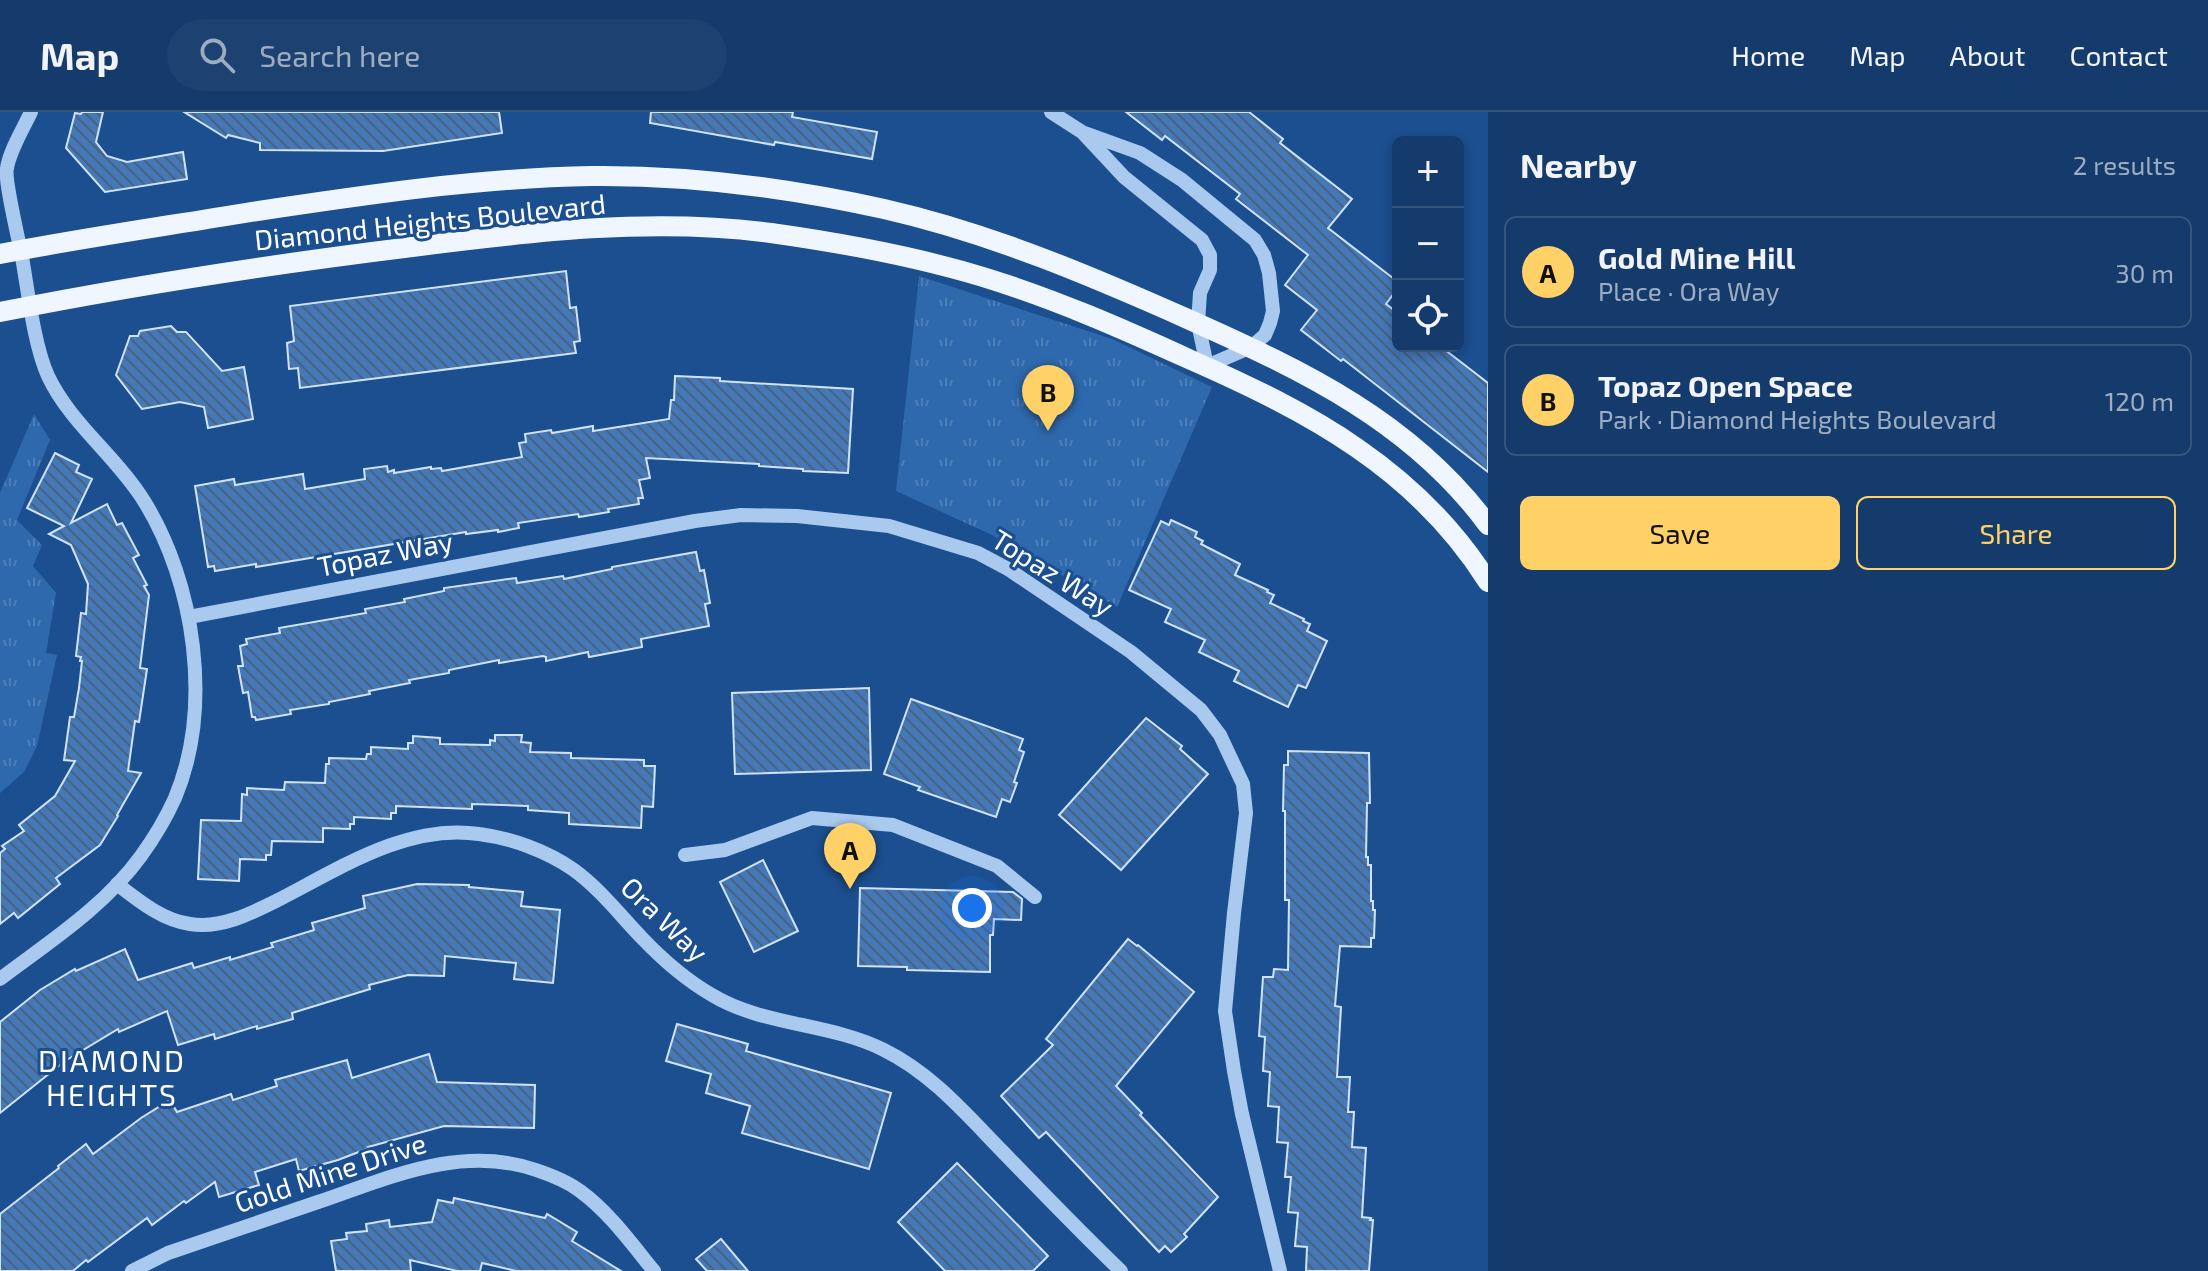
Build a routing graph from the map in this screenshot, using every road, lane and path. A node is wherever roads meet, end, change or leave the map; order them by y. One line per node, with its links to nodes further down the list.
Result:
1 (31, 112): 4 (street)
2 (1051, 112): 3 (street)
3 (1082, 132): 7 (street); 8 (street)
4 (10, 252): 5 (street); 7 (main road, Diamond Heights Boulevard)
5 (31, 306): 6 (main road, Diamond Heights Boulevard); 9 (main road, Diamond Heights Boulevard); 12 (street)
6 (0, 312)
7 (1198, 323): 8 (main road, Diamond Heights Boulevard); 9 (street)
8 (1251, 347): 9 (street); 10 (main road, Diamond Heights Boulevard)
9 (1207, 366): 11 (main road, Diamond Heights Boulevard)
10 (1488, 525)
11 (1488, 582)
12 (189, 617): 14 (street); 20 (street, Topaz Way)
13 (685, 855): 15 (street)
14 (117, 884): 16 (street); 19 (street, Ora Way)
15 (1035, 897)
16 (0, 979)
17 (132, 1271): 18 (street, Gold Mine Drive)
18 (654, 1271)
19 (1121, 1271)
20 (1280, 1271)

